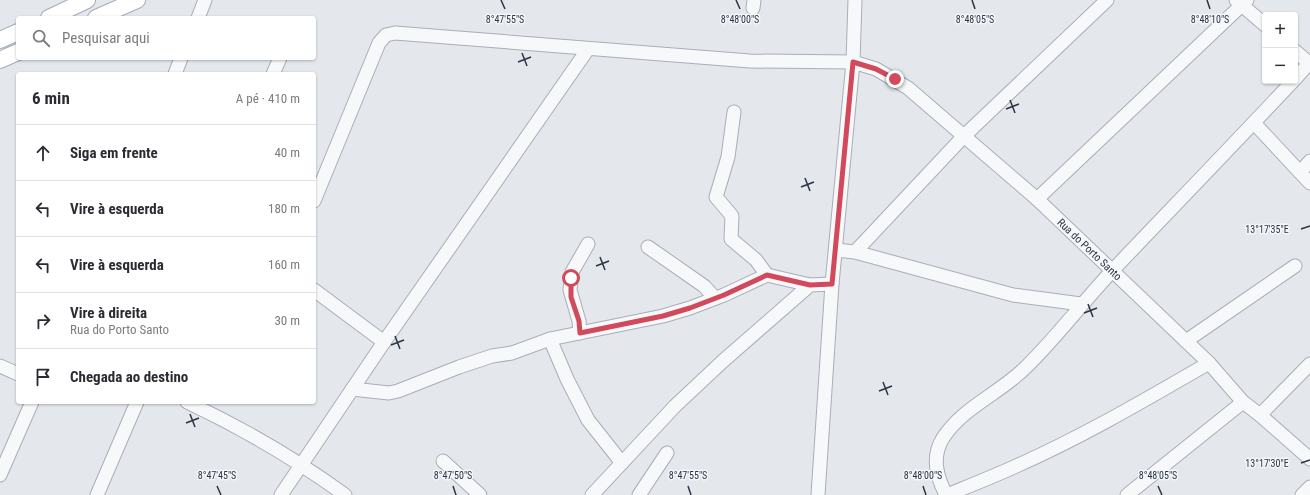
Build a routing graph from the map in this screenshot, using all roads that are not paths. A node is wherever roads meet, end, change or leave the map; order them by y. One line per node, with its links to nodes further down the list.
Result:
1 (88, 0): 7 (main road)
2 (137, 0): 8 (main road)
3 (205, 0): 9 (street)
4 (855, 0): 19 (street)
5 (1107, 0): 27 (street)
6 (1242, 2): 10 (street); 32 (street)
7 (53, 16)
8 (101, 16)
9 (199, 16)
10 (1262, 23)
11 (16, 33): 12 (main road)
12 (0, 40)
13 (588, 49): 19 (street, Rua do Porto Santo); 31 (street, Rua do Porto Santo); 48 (street)
14 (16, 53): 16 (main road)
15 (1298, 53): 20 (street)
16 (0, 60)
17 (180, 60): 21 (street)
18 (279, 60): 22 (street)
19 (853, 62): 27 (street, Rua do Porto Santo); 35 (street)
20 (1310, 63): 23 (street)
21 (176, 72)
22 (274, 72)
23 (1298, 75)
24 (1290, 84): 26 (street)
25 (734, 112): 39 (street)
26 (1254, 123): 29 (street); 38 (street)
27 (964, 136): 32 (street, Rua do Porto Santo); 36 (street)
28 (1310, 161): 29 (street)
29 (1300, 172): 30 (street)
30 (1310, 183)
31 (316, 196)
32 (1037, 199): 38 (street, Rua do Porto Santo)
33 (588, 244): 45 (street)
34 (648, 247): 43 (street)
35 (836, 250): 36 (street); 40 (street)
36 (855, 252): 44 (street)
37 (1295, 266): 47 (street)
38 (1113, 271): 44 (street); 47 (street, Rua do Porto Santo)
39 (767, 275): 41 (street); 43 (street)
40 (832, 284): 41 (street); 72 (street)
41 (810, 285): 63 (street)
42 (316, 291): 48 (street)
43 (715, 298): 45 (street)
44 (1081, 304): 73 (street)
45 (580, 333): 46 (street)
46 (550, 339): 53 (street); 63 (street)
47 (1186, 341): 49 (street, Rua do Porto Santo)
48 (384, 342): 53 (street)
49 (1209, 363): 54 (street, Rua do Porto Santo); 73 (street)
50 (1310, 364): 58 (street)
51 (0, 366): 52 (street)
52 (16, 373)
53 (352, 389): 62 (street)
54 (1243, 402): 58 (street, Rua do Porto Santo); 74 (street)
55 (31, 404): 64 (street)
56 (136, 404): 66 (street)
57 (191, 404): 62 (street)
58 (1260, 414): 60 (street, Rua do Porto Santo)
59 (667, 453): 71 (street)
60 (1310, 459)
61 (443, 461): 69 (street)
62 (302, 464): 67 (street); 68 (street)
63 (622, 464): 70 (street)
64 (0, 475)
65 (1310, 487): 75 (street)
66 (97, 495)
67 (281, 495)
68 (345, 495)
69 (480, 495)
70 (592, 495)
71 (639, 495)
72 (818, 495)
73 (946, 495)
74 (1127, 495)
75 (1302, 495)

